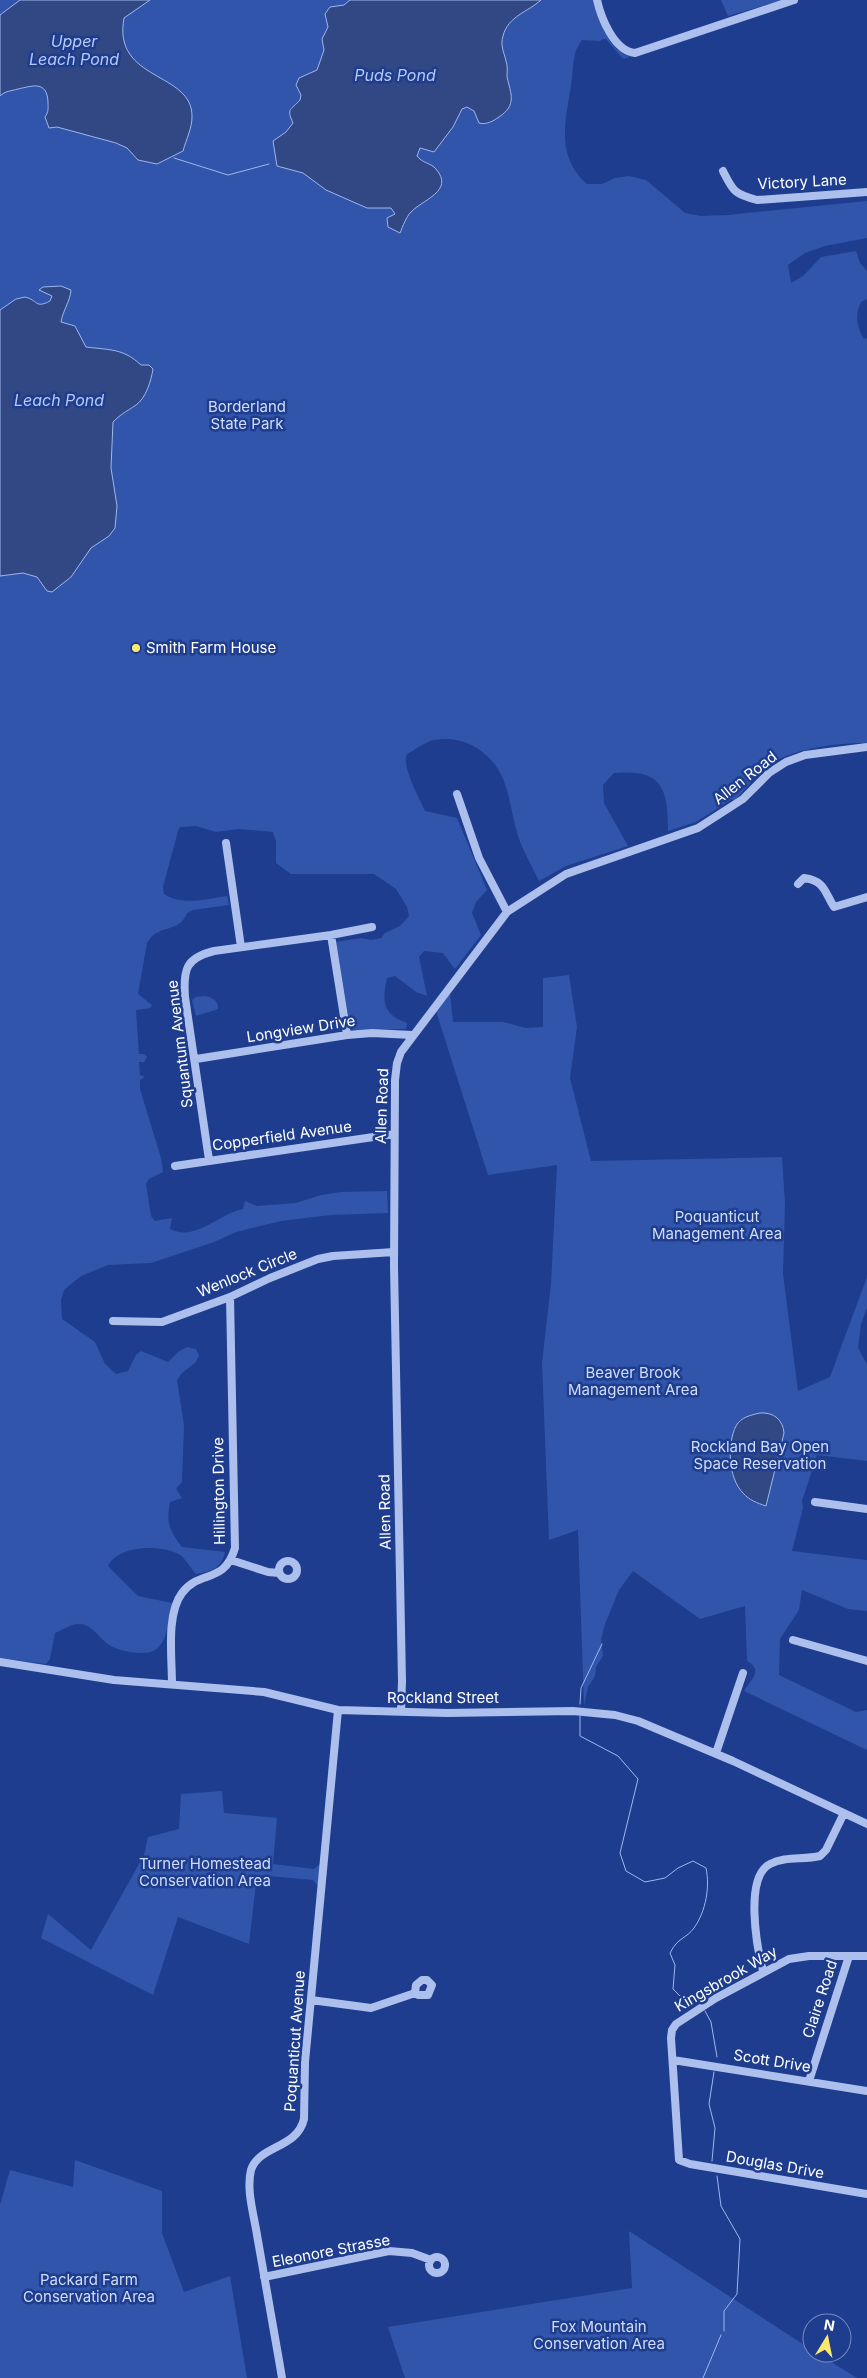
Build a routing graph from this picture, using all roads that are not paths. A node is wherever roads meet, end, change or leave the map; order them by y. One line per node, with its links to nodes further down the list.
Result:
1 (597, 0): 2 (street)
2 (794, 0)
3 (723, 171): 4 (street, Victory Lane)
4 (867, 192)
5 (867, 747): 10 (street, Allen Road)
6 (457, 794): 10 (street)
7 (226, 843): 13 (street)
8 (798, 884): 9 (street)
9 (867, 897)
10 (507, 912): 15 (street, Allen Road)
11 (372, 927): 12 (street, Squantum Avenue)
12 (331, 936): 13 (street, Squantum Avenue); 14 (street)
13 (241, 947): 16 (street, Squantum Avenue)
14 (346, 1035): 15 (street, Longview Drive); 16 (street, Longview Drive)
15 (412, 1035): 17 (street, Allen Road)
16 (196, 1059): 18 (street, Squantum Avenue)
17 (394, 1134): 18 (street, Copperfield Avenue); 20 (street, Allen Road)
18 (209, 1160): 19 (street, Copperfield Avenue)
19 (175, 1166)
20 (394, 1252): 21 (street, Wenlock Circle); 33 (street, Allen Road)
21 (230, 1297): 22 (street, Wenlock Circle); 25 (street, Hillington Drive)
22 (113, 1321)
23 (815, 1502): 24 (street)
24 (867, 1509)
25 (231, 1560): 26 (street); 31 (street, Hillington Drive)
26 (279, 1573)
27 (793, 1640): 28 (street)
28 (867, 1661)
29 (0, 1662): 31 (street, Rockland Street)
30 (743, 1673): 34 (street)
31 (172, 1684): 32 (street, Rockland Street)
32 (338, 1710): 33 (street, Rockland Street); 41 (street, Poquanticut Avenue)
33 (400, 1712): 34 (street, Rockland Street)
34 (716, 1753): 35 (street, Rockland Street)
35 (844, 1813): 36 (street, Rockland Street); 39 (street)
36 (867, 1824)
37 (849, 1956): 38 (street, Kingsbrook Way); 39 (street, Kingsbrook Way); 43 (street, Claire Road)
38 (867, 1956)
39 (763, 1971): 42 (street, Kingsbrook Way)
40 (415, 1993): 41 (street)
41 (311, 2000): 48 (street, Poquanticut Avenue)
42 (673, 2060): 43 (street, Scott Drive); 45 (street, Kingsbrook Way)
43 (808, 2080): 44 (street, Scott Drive)
44 (867, 2091)
45 (679, 2160): 46 (street, Douglas Drive)
46 (867, 2194)
47 (431, 2260): 48 (street, Eleonore Strasse)
48 (264, 2277): 49 (street, Poquanticut Avenue)
49 (282, 2378)

